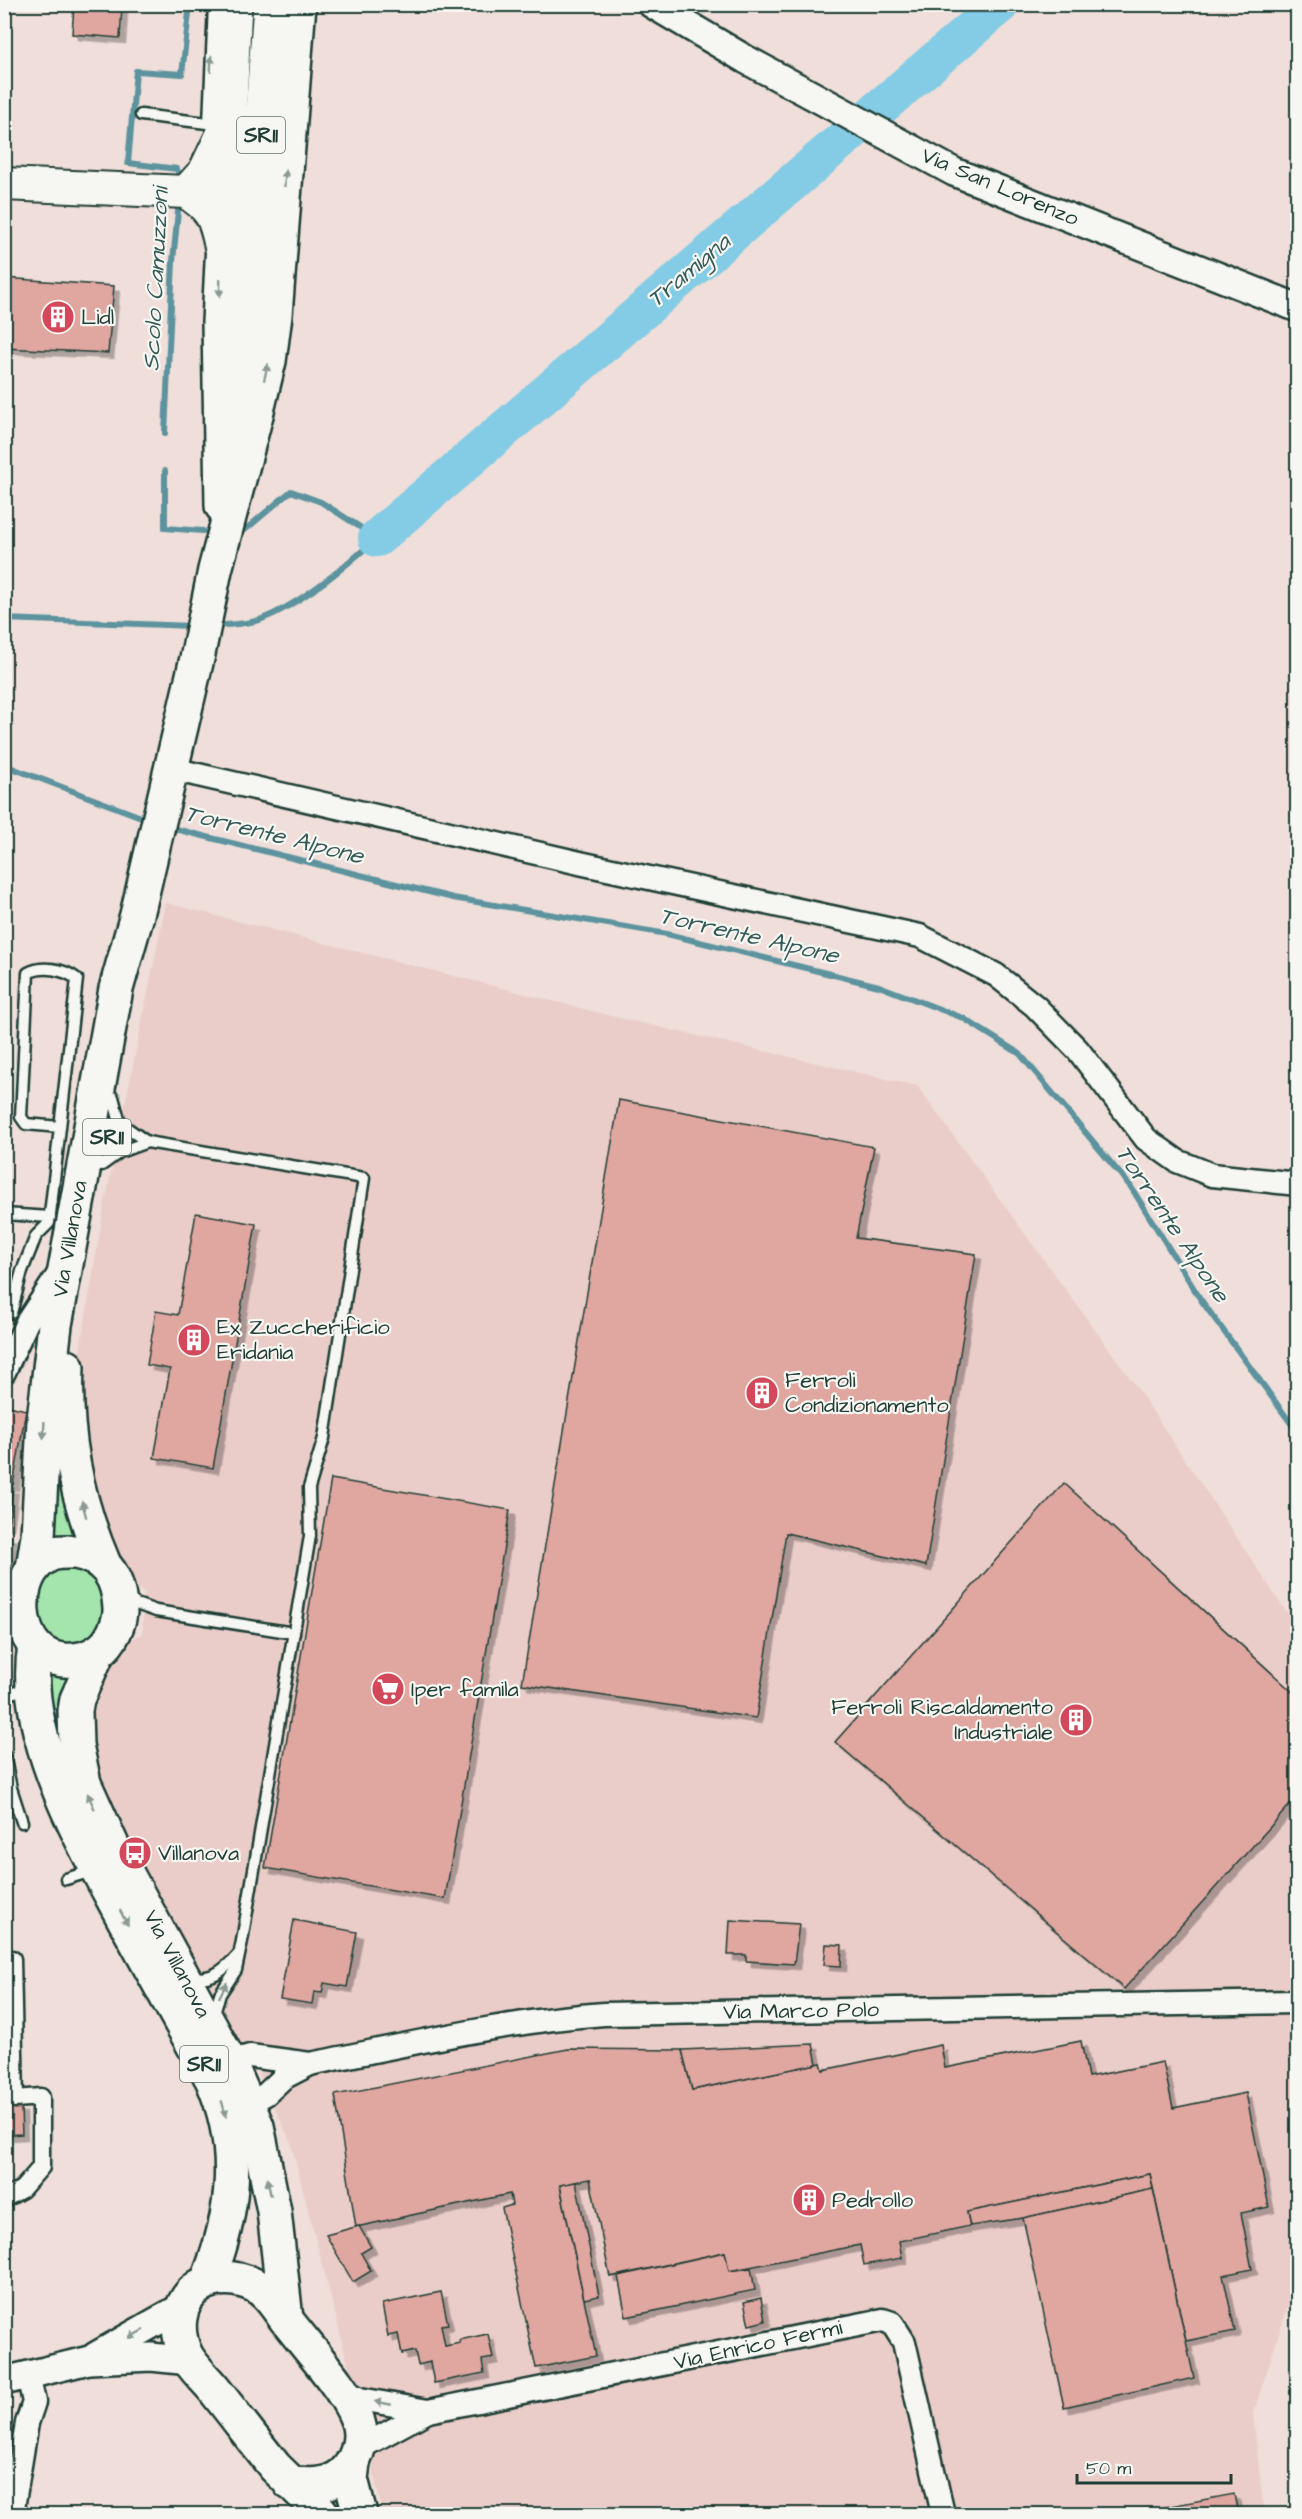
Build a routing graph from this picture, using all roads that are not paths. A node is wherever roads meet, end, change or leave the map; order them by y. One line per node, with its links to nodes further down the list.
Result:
1 (214, 4): 7 (lane, one-way to 1)
2 (235, 4): 7 (main road)
3 (270, 4): 10 (main road, SR11)
4 (299, 4): 12 (main road, one-way to 4)
5 (652, 4): 11 (street, Via San Lorenzo)
6 (141, 116): 7 (lane)
7 (218, 124): 9 (main road); 10 (main road)
8 (4, 184): 9 (main road)
9 (177, 191): 10 (main road)
10 (237, 260): 12 (main road, SR11)
11 (1298, 308)
12 (215, 570): 13 (main road, SR11)
13 (168, 784): 14 (main road, Via Villanova / SR11); 19 (street)
14 (137, 915): 15 (main road, Via Villanova / SR11); 21 (main road, Via Villanova / SR11)
15 (113, 1097): 17 (lane); 18 (main road, Via Villanova / SR11)
16 (60, 1127): 16 (lane); 21 (lane)
17 (147, 1142): 18 (lane); 29 (lane)
18 (102, 1164): 27 (main road, Via Villanova / SR11, one-way to 18)
19 (1298, 1184)
20 (4, 1214): 21 (lane)
21 (57, 1222): 22 (main road, Via Villanova / SR11); 23 (lane)
22 (70, 1272): 23 (street); 24 (main road, Via Villanova / SR11)
23 (14, 1316): 25 (street)
24 (52, 1351): 25 (street); 26 (main road, Via Villanova / SR11, one-way to 26)
25 (7, 1367)
26 (20, 1576): 27 (main road); 31 (main road, SR11)
27 (111, 1577): 28 (lane); 30 (main road, SR11)
28 (156, 1611): 29 (lane); 30 (lane)
29 (294, 1633): 37 (lane)
30 (107, 1639): 31 (main road); 39 (main road, Via Villanova / SR11, one-way to 30)
31 (35, 1646): 32 (main road, Via Villanova / SR11)
32 (18, 1691): 35 (main road, Via Villanova / SR11)
33 (4, 1755): 34 (lane)
34 (22, 1822)
35 (96, 1866): 36 (lane); 46 (main road, Via Villanova / SR11, one-way to 46)
36 (66, 1879)
37 (240, 1953): 39 (lane); 41 (lane, one-way to 37)
38 (4, 1960): 45 (street)
39 (182, 1976): 41 (main road, Via Villanova / SR11)
40 (1298, 2002): 43 (street, Via Marco Polo)
41 (212, 2030): 42 (main road, Via Villanova / SR11)
42 (229, 2062): 43 (street, Via Marco Polo); 44 (main road, Via Villanova / SR11)
43 (310, 2064): 44 (street, Via Marco Polo)
44 (248, 2104): 48 (main road, Via Villanova / SR11, one-way to 44)
45 (4, 2199)
46 (208, 2280): 47 (main road); 48 (main road)
47 (182, 2307): 49 (street, one-way to 49); 50 (main road)
48 (286, 2319): 52 (main road)
49 (89, 2360): 50 (street); 51 (street)
50 (190, 2361): 55 (main road)
51 (16, 2378): 57 (street)
52 (339, 2388): 53 (street, Via Enrico Fermi, one-way to 52); 54 (main road)
53 (428, 2411): 54 (street, Via Enrico Fermi); 60 (street, Via Enrico Fermi)
54 (355, 2458): 55 (main road); 59 (main road)
55 (290, 2483): 58 (main road)
56 (4, 2513): 57 (lane)
57 (12, 2514)
58 (322, 2514)
59 (360, 2514)
60 (943, 2514)

